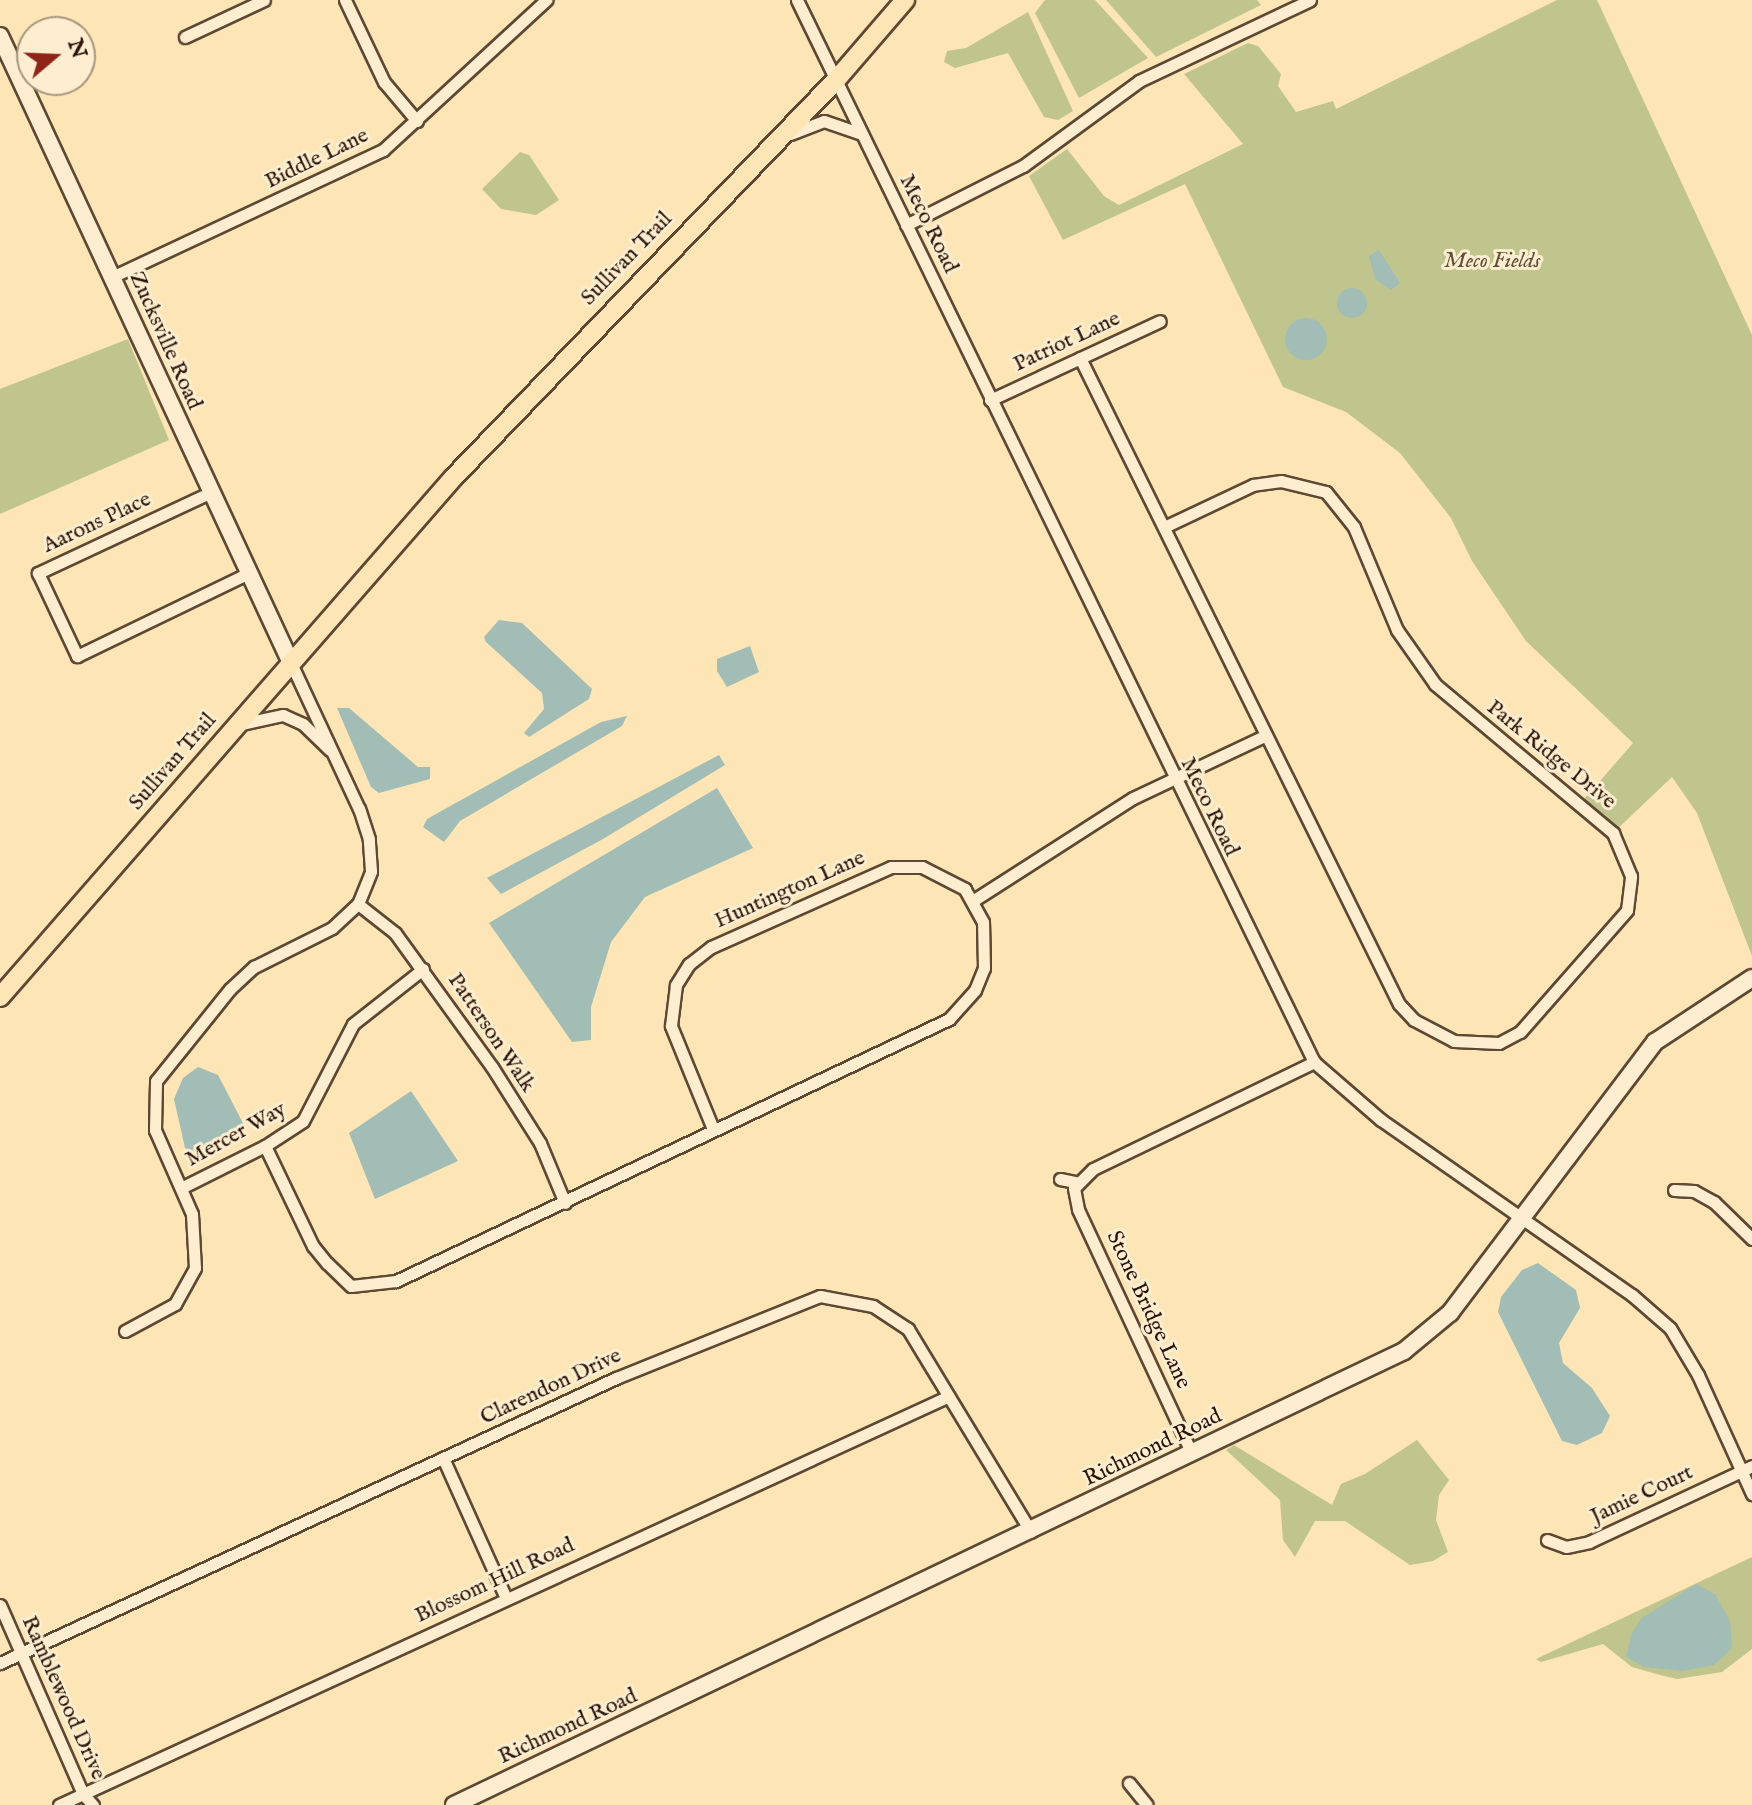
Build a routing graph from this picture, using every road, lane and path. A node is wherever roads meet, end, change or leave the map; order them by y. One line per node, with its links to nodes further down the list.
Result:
1 (264, 0): 8 (street)
2 (345, 0): 10 (street)
3 (546, 0): 10 (street, Biddle Lane)
4 (797, 0): 9 (street, Meco Road)
5 (905, 0): 9 (main road, Sullivan Trail)
6 (1310, 0): 13 (street)
7 (0, 36): 14 (street, Zucksville Road)
8 (185, 37)
9 (836, 80): 11 (street, Meco Road); 12 (main road, Sullivan Trail)
10 (417, 121): 14 (street, Biddle Lane)
11 (862, 134): 12 (street); 13 (street, Meco Road)
12 (776, 142): 21 (main road, Sullivan Trail)
13 (906, 225): 17 (street, Meco Road)
14 (112, 277): 18 (street, Zucksville Road)
15 (1160, 321): 16 (street, Patriot Lane)
16 (1080, 358): 17 (street, Patriot Lane); 19 (street, Park Ridge Drive)
17 (990, 400): 25 (street, Meco Road)
18 (209, 493): 20 (street, Zucksville Road); 20 (street, Aarons Place)
19 (1164, 527): 23 (street, Park Ridge Drive); 23 (street, Park Ridge Drive)
20 (247, 574): 21 (street, Zucksville Road)
21 (291, 663): 22 (main road, Sullivan Trail); 24 (street)
22 (236, 726): 24 (street); 30 (main road, Sullivan Trail)
23 (1266, 735): 25 (street)
24 (336, 756): 27 (street)
25 (1173, 779): 26 (street); 31 (street, Meco Road)
26 (974, 900): 32 (street); 32 (street, Huntington Lane)
27 (358, 904): 28 (street, Patterson Walk); 36 (street)
28 (423, 969): 33 (street, Mercer Way); 38 (street, Patterson Walk)
29 (1752, 978): 39 (street, Richmond Road)
30 (0, 997)
31 (1314, 1062): 35 (street); 39 (street, Meco Road)
32 (713, 1129): 38 (street)
33 (265, 1146): 36 (street, Mercer Way); 38 (street)
34 (1060, 1179): 35 (street)
35 (1076, 1182): 43 (street, Stone Bridge Lane)
36 (181, 1188): 41 (street)
37 (1674, 1190): 40 (street)
38 (565, 1203)
39 (1524, 1219): 43 (street, Richmond Road); 45 (street, Meco Road)
40 (1752, 1239)
41 (125, 1331)
42 (949, 1396): 44 (street, Clarendon Drive); 47 (street, Clarendon Drive); 49 (street, Blossom Hill Road)
43 (1192, 1454): 47 (street, Richmond Road)
44 (443, 1458): 49 (street); 51 (street, Clarendon Drive)
45 (1747, 1468): 46 (street, Meco Road); 48 (street, Jamie Court)
46 (1752, 1494)
47 (1031, 1532): 57 (street, Richmond Road)
48 (1547, 1540)
49 (506, 1598): 54 (street, Blossom Hill Road)
50 (0, 1605): 51 (street, Ramblewood Drive)
51 (22, 1653): 52 (street, Clarendon Drive); 54 (street, Ramblewood Drive)
52 (0, 1663)
53 (1129, 1783): 58 (street)
54 (83, 1794): 55 (street, Blossom Hill Road); 56 (street, Ramblewood Drive)
55 (59, 1805)
56 (93, 1805)
57 (454, 1805)
58 (1147, 1805)

